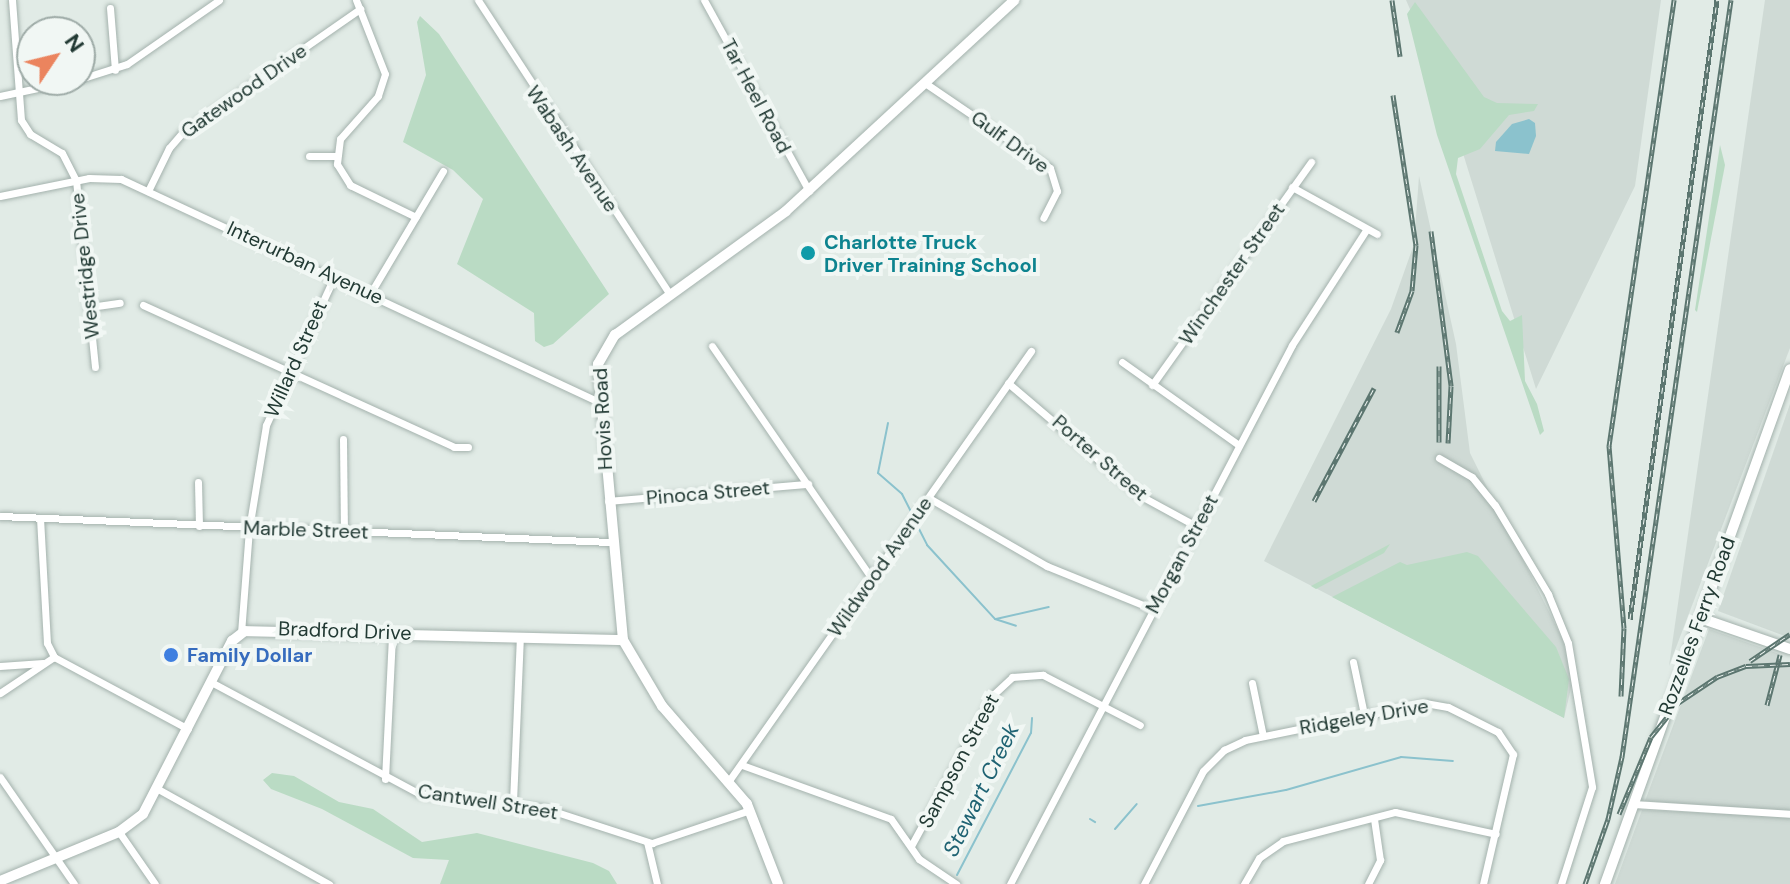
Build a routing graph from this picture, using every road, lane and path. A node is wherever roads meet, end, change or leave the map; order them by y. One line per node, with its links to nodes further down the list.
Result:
1 (12, 0): 9 (street, Westridge Drive)
2 (219, 0): 10 (street)
3 (356, 0): 8 (street)
4 (478, 0): 29 (street, Wabash Avenue)
5 (704, 0): 21 (street, Tar Heel Road)
6 (1015, 0): 12 (street, Hovis Road)
7 (110, 8): 10 (street)
8 (360, 9): 15 (street); 20 (street, Gatewood Drive)
9 (16, 53)
10 (115, 70): 11 (street)
11 (96, 75)
12 (925, 83): 21 (street, Hovis Road); 24 (street, Gulf Drive)
13 (19, 96): 18 (street, Westridge Drive)
14 (309, 156): 15 (street)
15 (336, 156): 23 (street)
16 (1311, 162): 19 (street, Winchester Street)
17 (443, 171): 23 (street)
18 (76, 180): 20 (street, Interurban Avenue); 22 (street, Interurban Avenue); 32 (street, Westridge Drive)
19 (1292, 187): 25 (street); 40 (street, Winchester Street)
20 (148, 191): 27 (street, Interurban Avenue)
21 (809, 191): 29 (street, Hovis Road)
22 (0, 196)
23 (416, 217): 28 (street)
24 (1043, 218)
25 (1366, 230): 26 (street); 43 (street, Morgan Street)
26 (1377, 234)
27 (334, 277): 28 (street, Interurban Avenue); 38 (street, Willard Street)
28 (370, 294): 41 (street, Interurban Avenue)
29 (670, 295): 41 (street, Hovis Road)
30 (120, 303): 32 (street)
31 (143, 305): 38 (street)
32 (90, 307): 36 (street, Westridge Drive)
33 (712, 346): 47 (street)
34 (1031, 351): 39 (street, Wildwood Avenue)
35 (1122, 362): 40 (street)
36 (95, 367)
37 (1790, 369): 59 (street, Rozzelles Ferry Road)
38 (289, 372): 44 (street); 54 (street, Willard Street)
39 (1008, 383): 48 (street, Wildwood Avenue); 53 (street, Porter Street)
40 (1152, 385): 43 (street)
41 (599, 402): 49 (street, Hovis Road)
42 (343, 439): 55 (street)
43 (1239, 445): 53 (street, Morgan Street)
44 (468, 447)
45 (1441, 458): 104 (street)
46 (198, 482): 52 (street)
47 (808, 484): 49 (street, Pinoca Street); 57 (street)
48 (929, 498): 57 (street, Wildwood Avenue); 58 (street)
49 (608, 501): 56 (street, Hovis Road)
50 (0, 516): 51 (street, Marble Street)
51 (40, 518): 52 (street, Marble Street); 65 (street)
52 (199, 526): 54 (street, Marble Street)
53 (1196, 526): 58 (street, Morgan Street)
54 (249, 529): 55 (street, Marble Street); 61 (street, Willard Street)
55 (344, 530): 56 (street, Marble Street)
56 (611, 542): 63 (street, Hovis Road)
57 (872, 579): 77 (street, Wildwood Avenue)
58 (1153, 609): 72 (street, Morgan Street)
59 (1700, 618): 64 (street); 83 (street, Rozzelles Ferry Road)
60 (392, 632): 61 (street, Bradford Drive); 62 (street, Bradford Drive); 79 (street)
61 (241, 633): 69 (street)
62 (520, 637): 63 (street, Bradford Drive); 82 (street)
63 (623, 640): 80 (street, Hovis Road)
64 (1790, 649)
65 (54, 657): 67 (street); 75 (street)
66 (1353, 662): 73 (street)
67 (45, 663): 68 (street); 71 (street)
68 (0, 666)
69 (211, 682): 75 (street); 79 (street, Cantwell Street)
70 (1252, 683): 76 (street)
71 (0, 693)
72 (1103, 706): 74 (street, Sampson Street); 90 (street, Sampson Street); 99 (street, Morgan Street)
73 (1364, 714): 76 (street, Ridgeley Drive); 88 (street, Ridgeley Drive)
74 (1140, 725)
75 (188, 729): 81 (street)
76 (1263, 736): 100 (street, Ridgeley Drive)
77 (742, 765): 80 (street, Wildwood Avenue); 90 (street)
78 (0, 777): 91 (street)
79 (385, 779): 82 (street, Cantwell Street)
80 (728, 782): 84 (street, Hovis Road)
81 (158, 789): 87 (street); 95 (street)
82 (513, 802): 89 (street, Cantwell Street)
83 (1633, 804): 85 (street); 105 (street, Rozzelles Ferry Road)
84 (750, 810): 89 (street); 97 (street, Hovis Road)
85 (1790, 814)
86 (1374, 819): 88 (street); 101 (street); 102 (street)
87 (119, 832): 91 (street); 94 (street)
88 (1496, 834): 103 (street, Ridgeley Drive)
89 (647, 842): 96 (street)
90 (911, 846): 98 (street)
91 (54, 856): 92 (street); 93 (street)
92 (0, 881)
93 (74, 884)
94 (155, 884)
95 (329, 884)
96 (657, 884)
97 (778, 884)
98 (956, 884)
99 (1010, 884)
100 (1144, 884)
101 (1244, 884)
102 (1368, 884)
103 (1483, 884)
104 (1561, 884)
105 (1605, 884)

